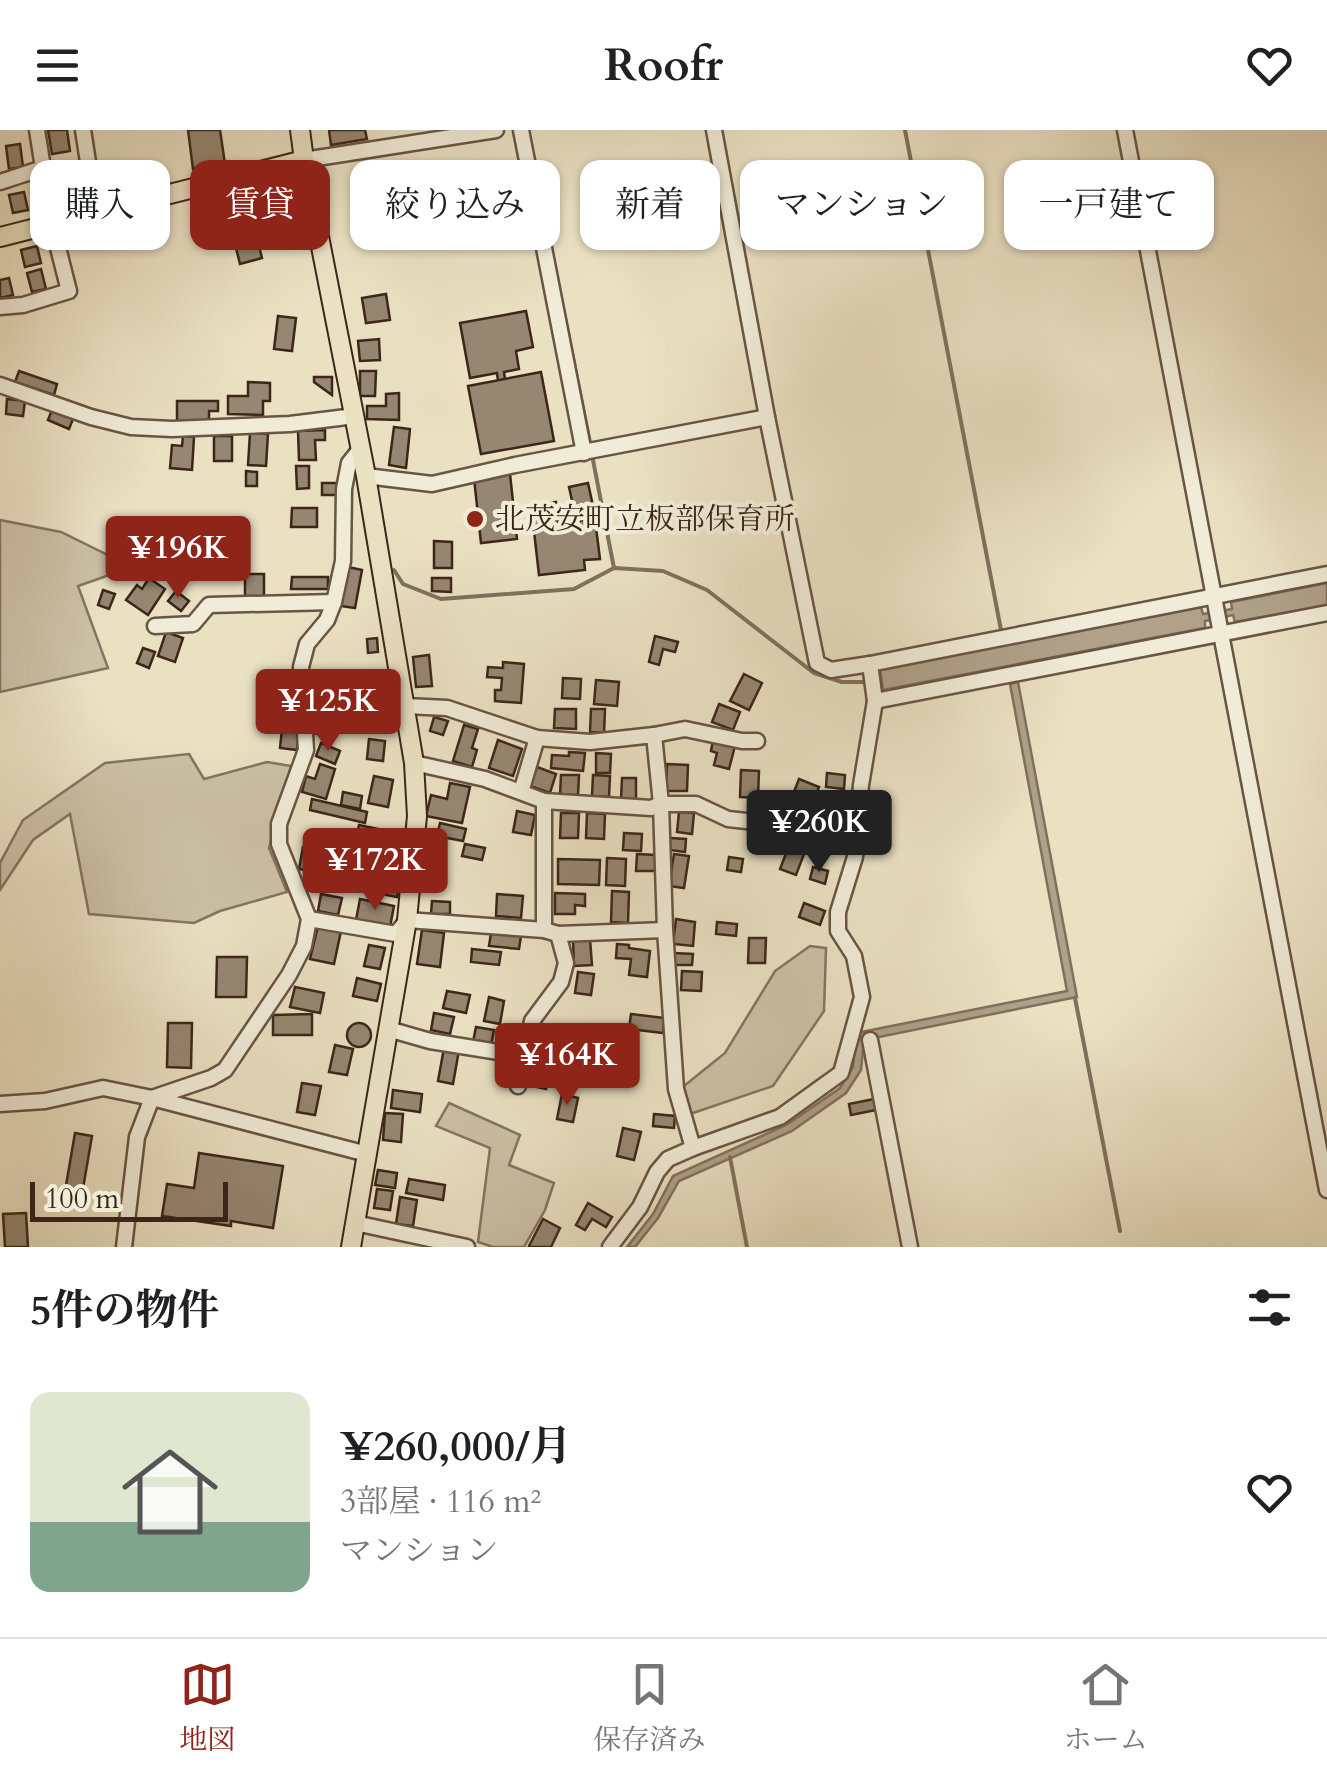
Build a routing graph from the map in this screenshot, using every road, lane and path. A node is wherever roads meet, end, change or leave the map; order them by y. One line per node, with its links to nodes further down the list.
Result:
1 (37, 130): 8 (street)
2 (82, 130): 9 (street)
3 (300, 130): 10 (main road)
4 (496, 130): 10 (street)
5 (521, 130): 22 (street)
6 (714, 130): 20 (street)
7 (1124, 130): 27 (street)
8 (42, 160)
9 (87, 160)
10 (304, 160)
11 (30, 172): 12 (street)
12 (0, 182)
13 (30, 230): 14 (main road)
14 (0, 237)
15 (59, 250): 17 (street)
16 (322, 250): 19 (main road)
17 (0, 307)
18 (0, 386): 19 (street)
19 (354, 416): 21 (main road)
20 (767, 417): 22 (street); 29 (street)
21 (361, 448): 23 (main road); 25 (street)
22 (584, 452): 23 (street)
23 (366, 476): 31 (main road)
24 (1327, 574): 27 (street)
25 (334, 602): 28 (street); 40 (street)
26 (1327, 613): 27 (street)
27 (1217, 614): 29 (street); 30 (street); 52 (street)
28 (154, 626)
29 (870, 664): 30 (street)
30 (876, 701): 39 (street)
31 (406, 706): 33 (street); 35 (main road)
32 (654, 734): 33 (street); 34 (street); 38 (street)
33 (537, 738): 36 (street)
34 (756, 741)
35 (414, 763): 36 (street); 41 (main road)
36 (521, 792): 37 (street)
37 (544, 801): 38 (street); 43 (street)
38 (661, 804): 39 (street); 42 (street)
39 (856, 844): 50 (street)
40 (309, 918): 41 (street); 48 (street)
41 (407, 920): 43 (street); 44 (main road)
42 (665, 930): 43 (street); 50 (street)
43 (551, 932): 46 (street)
44 (388, 1029): 46 (street); 51 (main road)
45 (870, 1040): 58 (street)
46 (523, 1056): 47 (street)
47 (518, 1086)
48 (152, 1098): 49 (street); 51 (street); 54 (street)
49 (0, 1104)
50 (693, 1148): 57 (street)
51 (367, 1154): 53 (main road)
52 (1327, 1190)
53 (355, 1224): 55 (main road); 56 (street)
54 (124, 1247)
55 (351, 1247)
56 (467, 1247)
57 (610, 1247)
58 (910, 1247)

